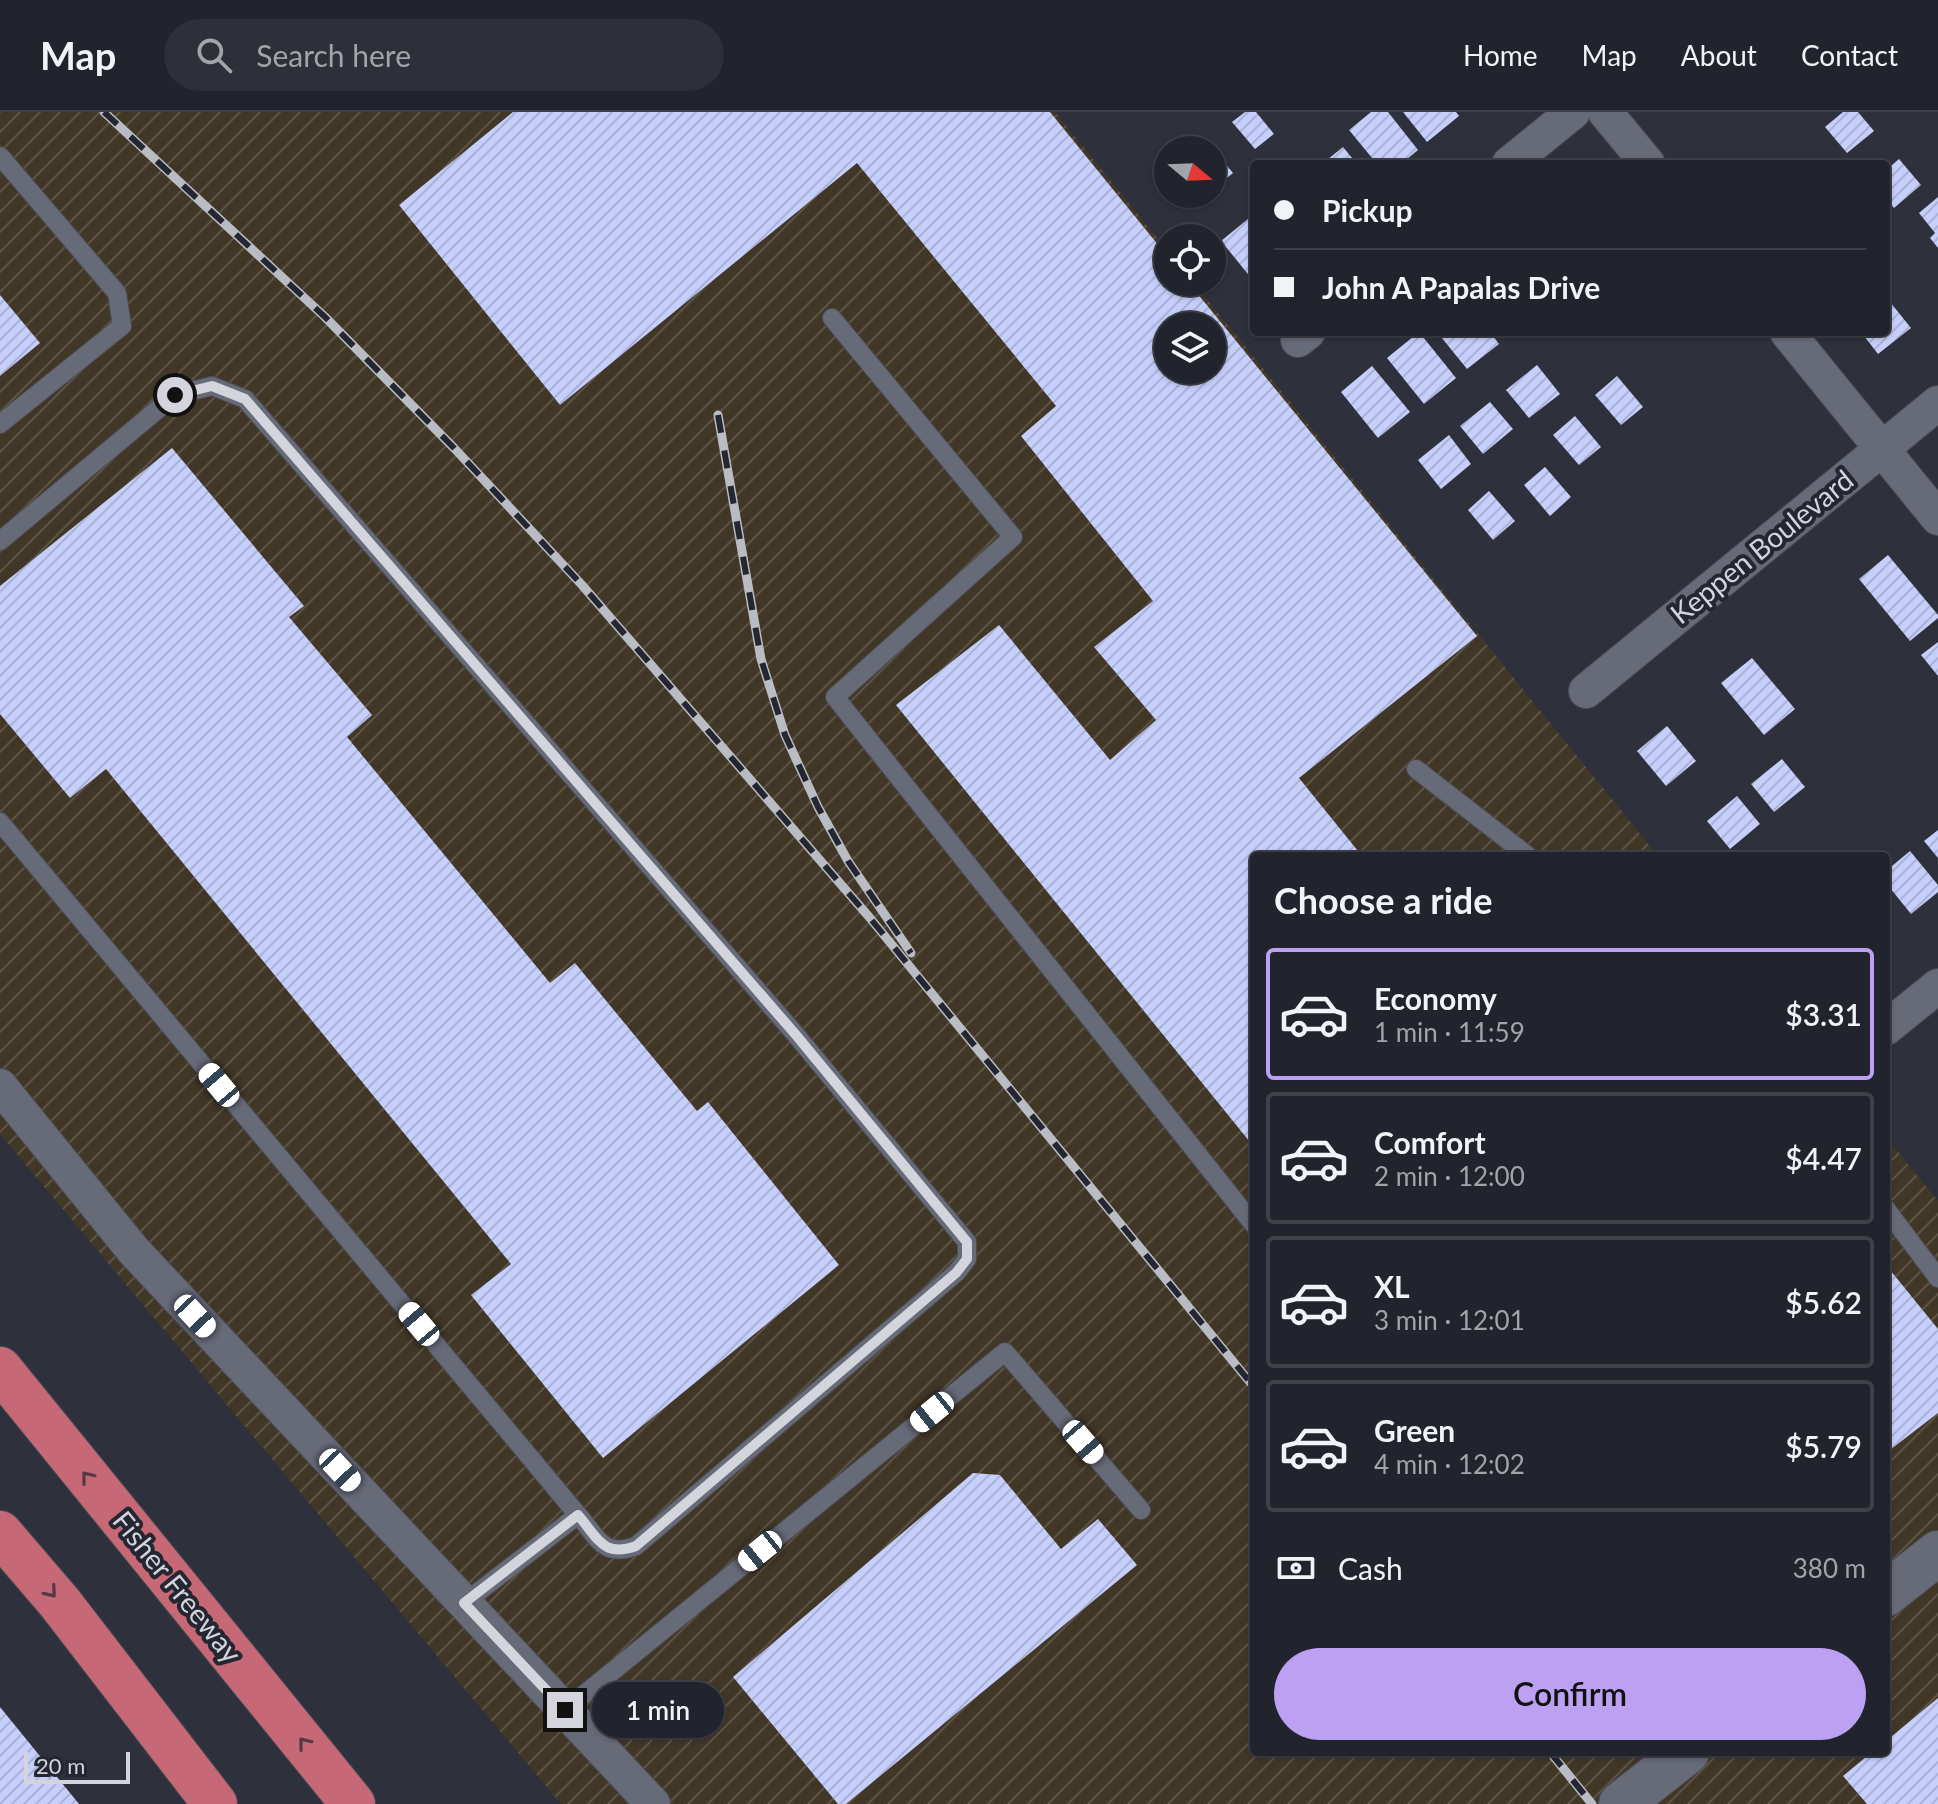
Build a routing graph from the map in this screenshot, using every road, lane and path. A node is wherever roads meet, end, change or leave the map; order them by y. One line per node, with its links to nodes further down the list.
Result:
1 (1573, 112): 4 (street)
2 (1605, 112): 5 (street)
3 (0, 156): 9 (lane)
4 (1514, 160)
5 (1645, 160)
6 (832, 318): 21 (lane)
7 (1790, 336): 10 (street)
8 (1938, 403): 10 (street, Keppen Boulevard)
9 (0, 424)
10 (1882, 448): 11 (street); 13 (street, Keppen Boulevard)
11 (1938, 518)
12 (0, 541): 25 (lane)
13 (1586, 691)
14 (1416, 769): 16 (lane)
15 (0, 822): 25 (lane)
16 (1523, 852)
17 (1938, 986): 18 (street)
18 (1890, 1025)
19 (0, 1086): 29 (street)
20 (1890, 1214): 22 (lane)
21 (1250, 1220)
22 (1938, 1278)
23 (0, 1369): 33 (highway, Fisher Freeway, one-way to 23)
24 (1141, 1510): 30 (lane)
25 (578, 1515): 29 (lane)
26 (0, 1533): 32 (highway, one-way to 32)
27 (1938, 1553): 28 (street)
28 (1890, 1591)
29 (464, 1603): 30 (street)
30 (565, 1710): 34 (street)
31 (1679, 1756): 35 (street)
32 (215, 1804)
33 (353, 1804)
34 (653, 1804)
35 (1621, 1804)

